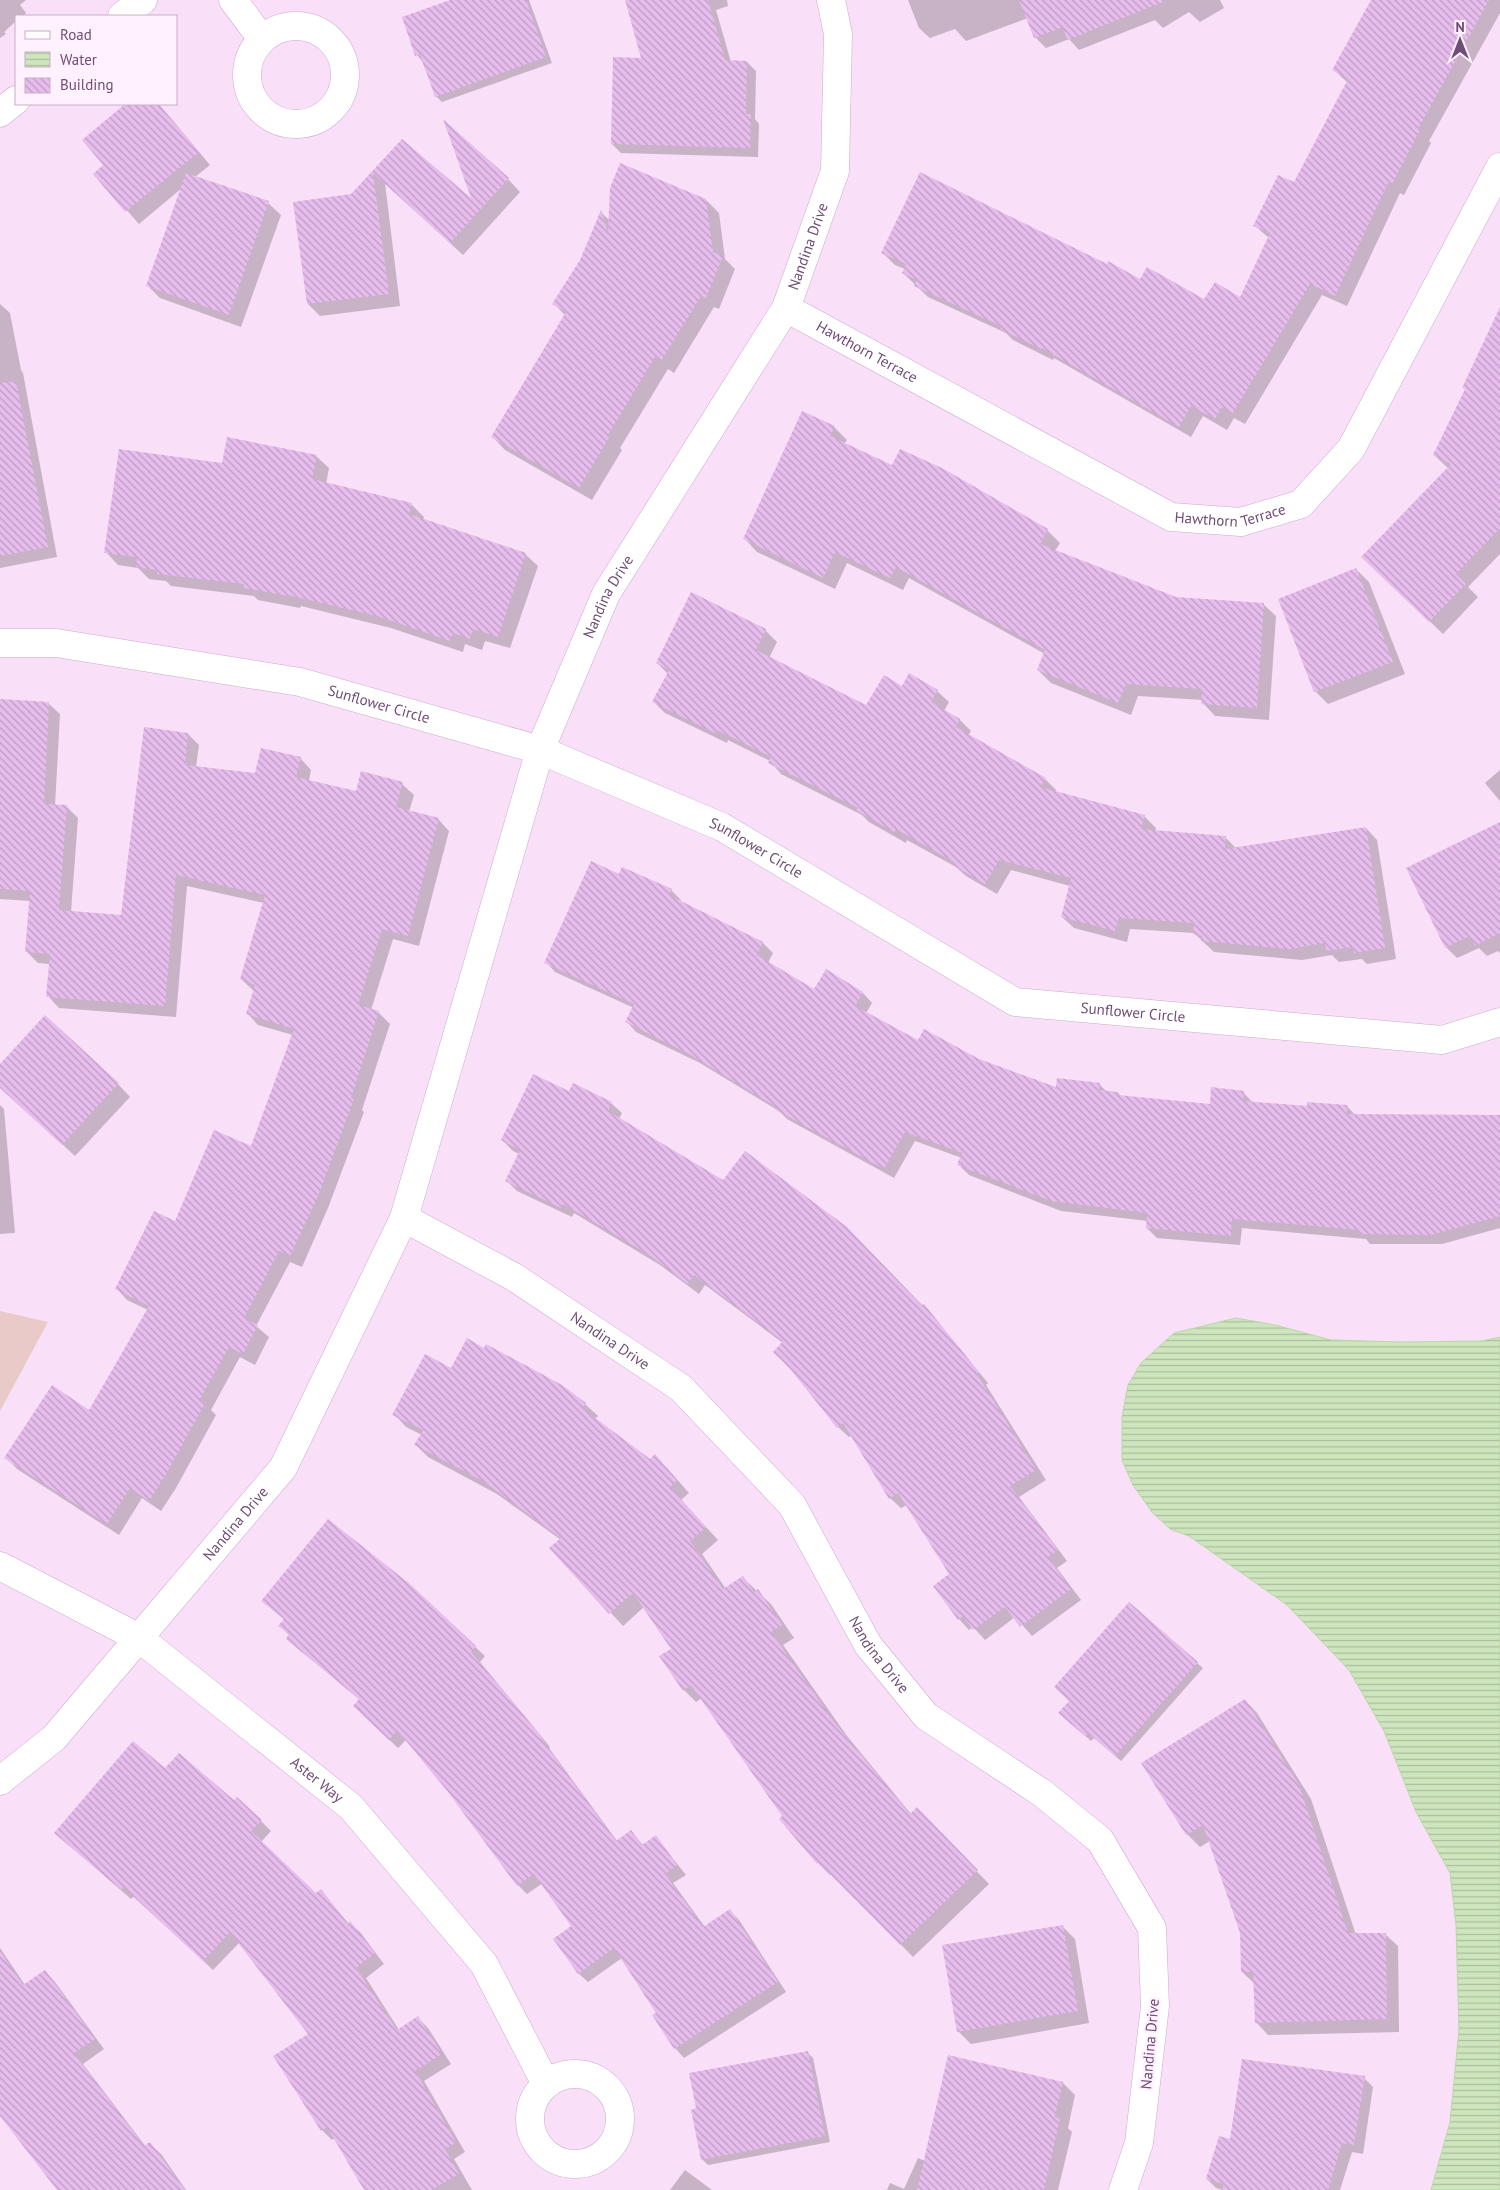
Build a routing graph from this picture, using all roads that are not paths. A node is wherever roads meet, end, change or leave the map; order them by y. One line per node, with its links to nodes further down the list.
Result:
1 (143, 0): 4 (street)
2 (233, 0): 5 (street)
3 (831, 0): 9 (street, Nandina Drive)
4 (123, 15)
5 (262, 39)
6 (15, 101): 7 (street)
7 (0, 113)
8 (1500, 167): 9 (street, Hawthorn Terrace)
9 (786, 308): 11 (street, Nandina Drive)
10 (0, 643): 11 (street, Sunflower Circle)
11 (540, 750): 12 (street, Sunflower Circle); 13 (street, Nandina Drive)
12 (1500, 1022)
13 (404, 1218): 15 (street, Nandina Drive); 18 (street, Nandina Drive)
14 (0, 1566): 15 (street, Aster Way)
15 (139, 1638): 16 (street, Nandina Drive); 17 (street, Aster Way)
16 (0, 1781)
17 (546, 2084)
18 (1123, 2190)

